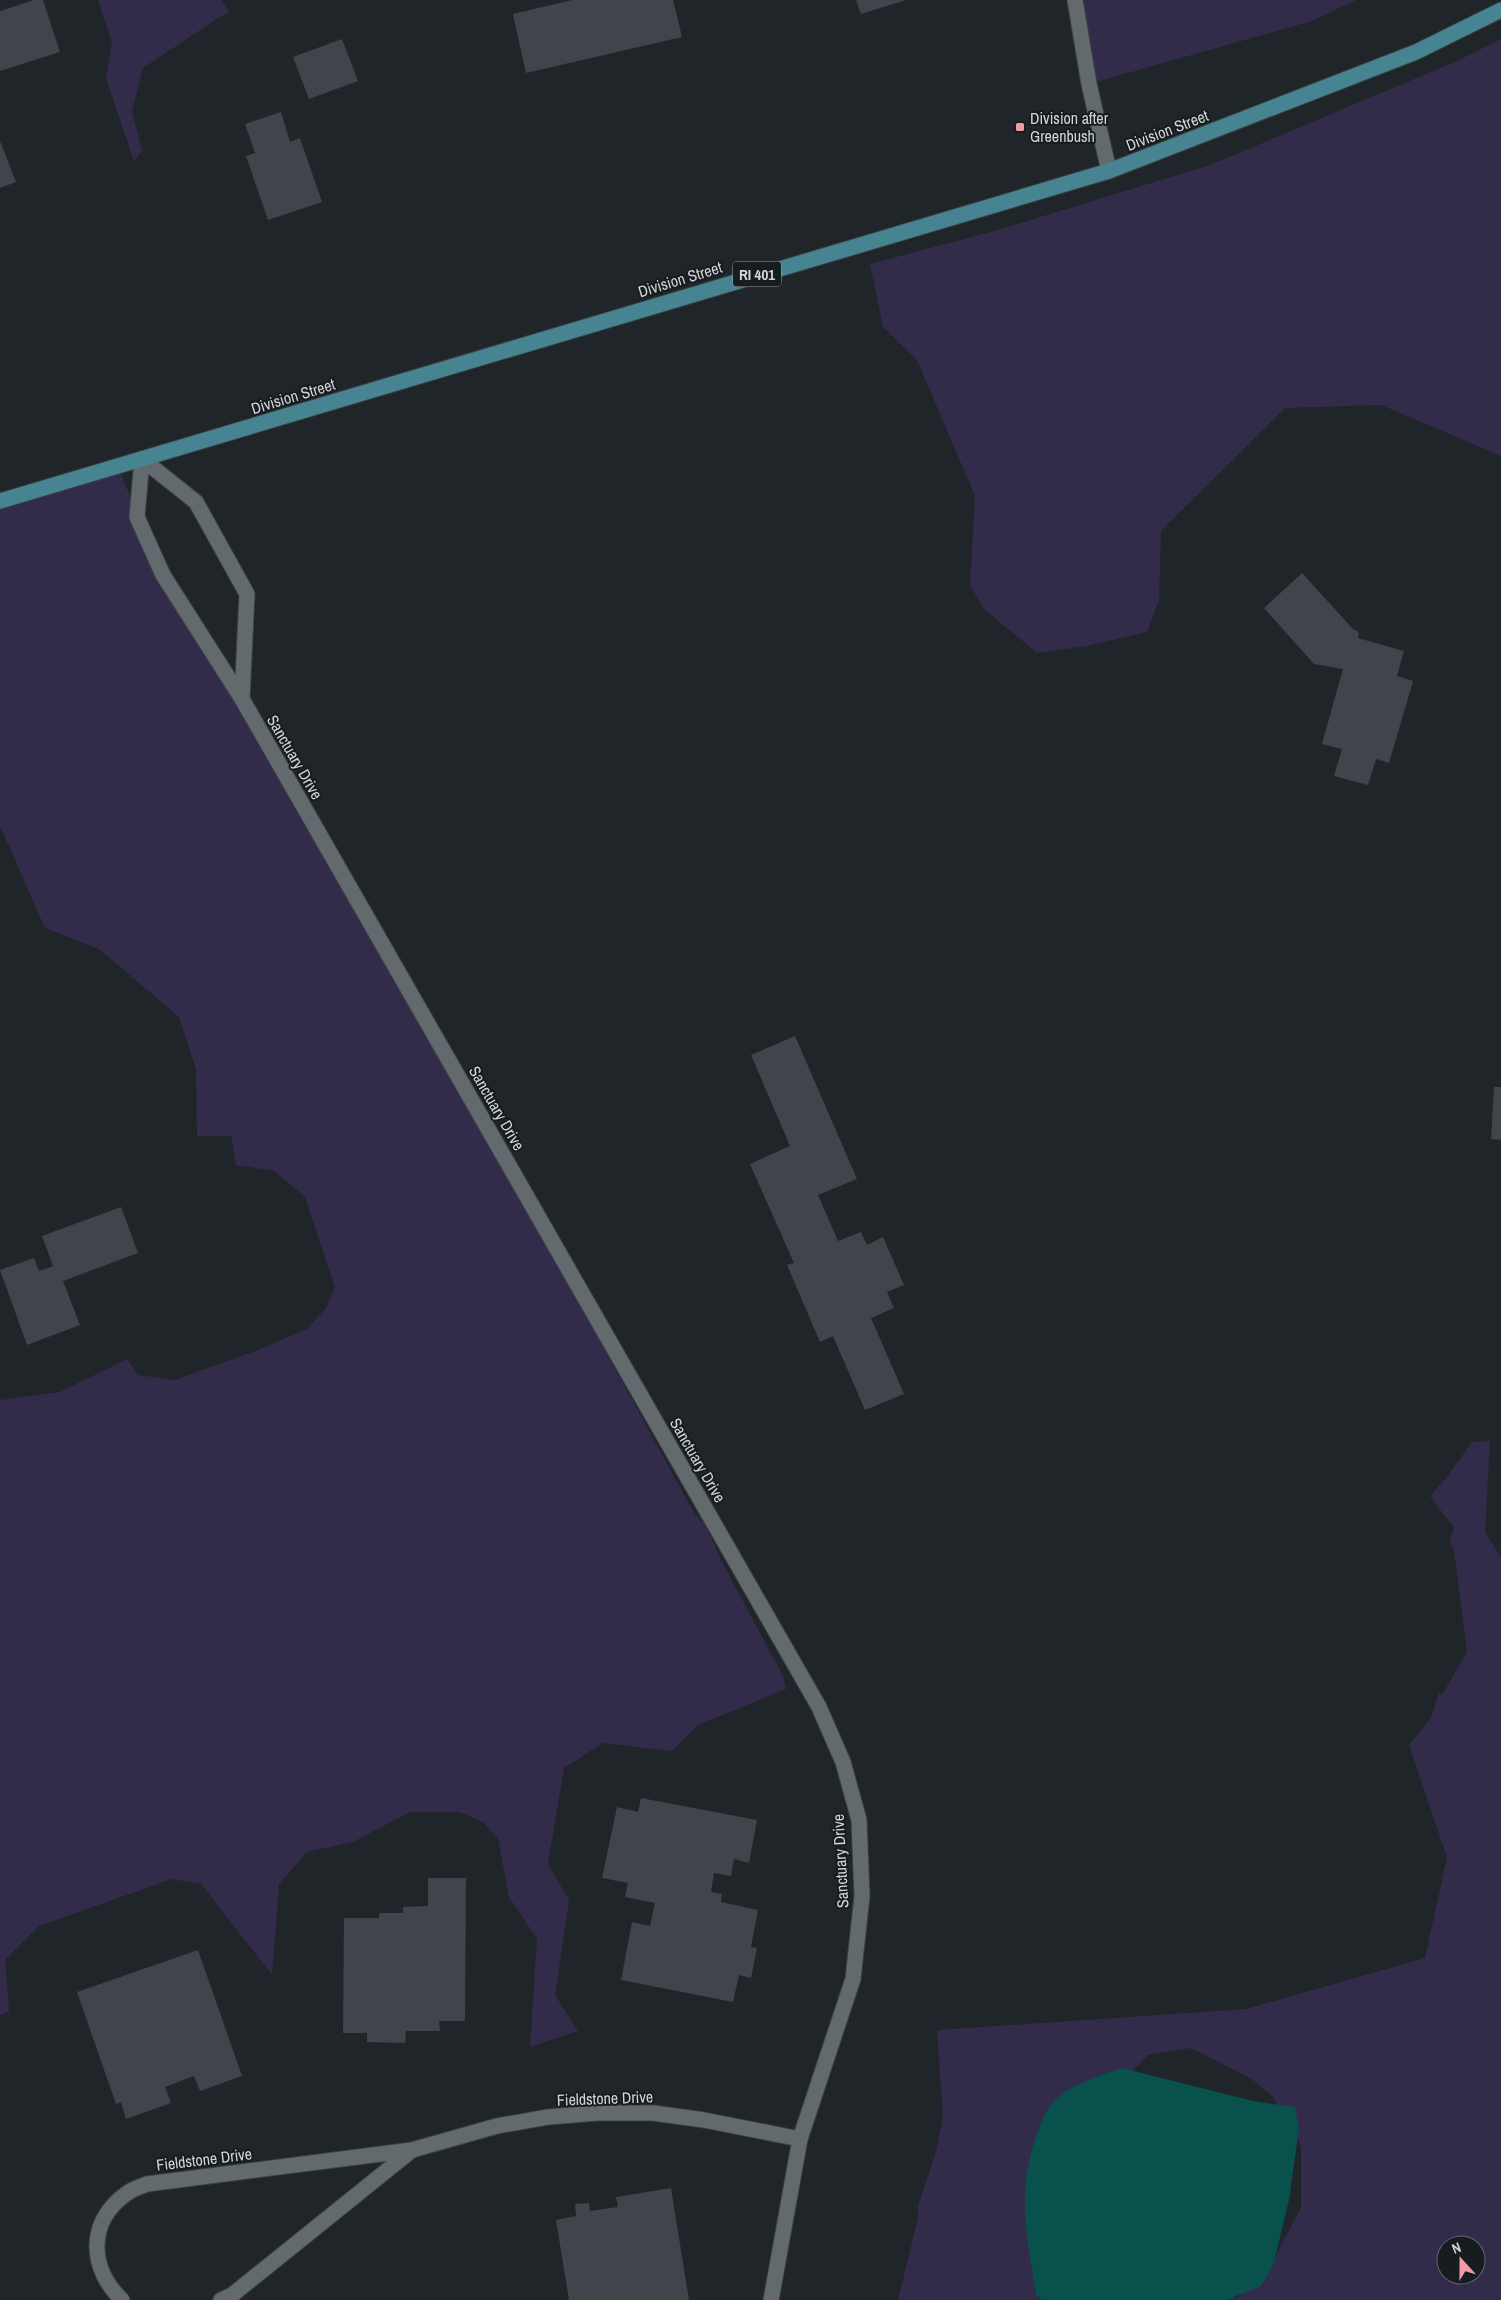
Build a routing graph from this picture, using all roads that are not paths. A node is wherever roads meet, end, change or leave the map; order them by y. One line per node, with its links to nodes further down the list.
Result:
1 (1075, 0): 3 (street)
2 (1501, 10): 3 (main road, Division Street / RI 401)
3 (1109, 171): 4 (main road, Division Street / RI 401)
4 (142, 459): 5 (main road, Division Street / RI 401); 6 (street, Sanctuary Drive); 6 (street)
5 (0, 501)
6 (242, 699): 7 (street, Sanctuary Drive)
7 (800, 2139): 8 (street, Fieldstone Drive); 11 (street, Sanctuary Drive)
8 (412, 2150): 9 (street, Fieldstone Drive); 10 (street, Fieldstone Drive)
9 (122, 2300)
10 (221, 2300)
11 (771, 2300)

